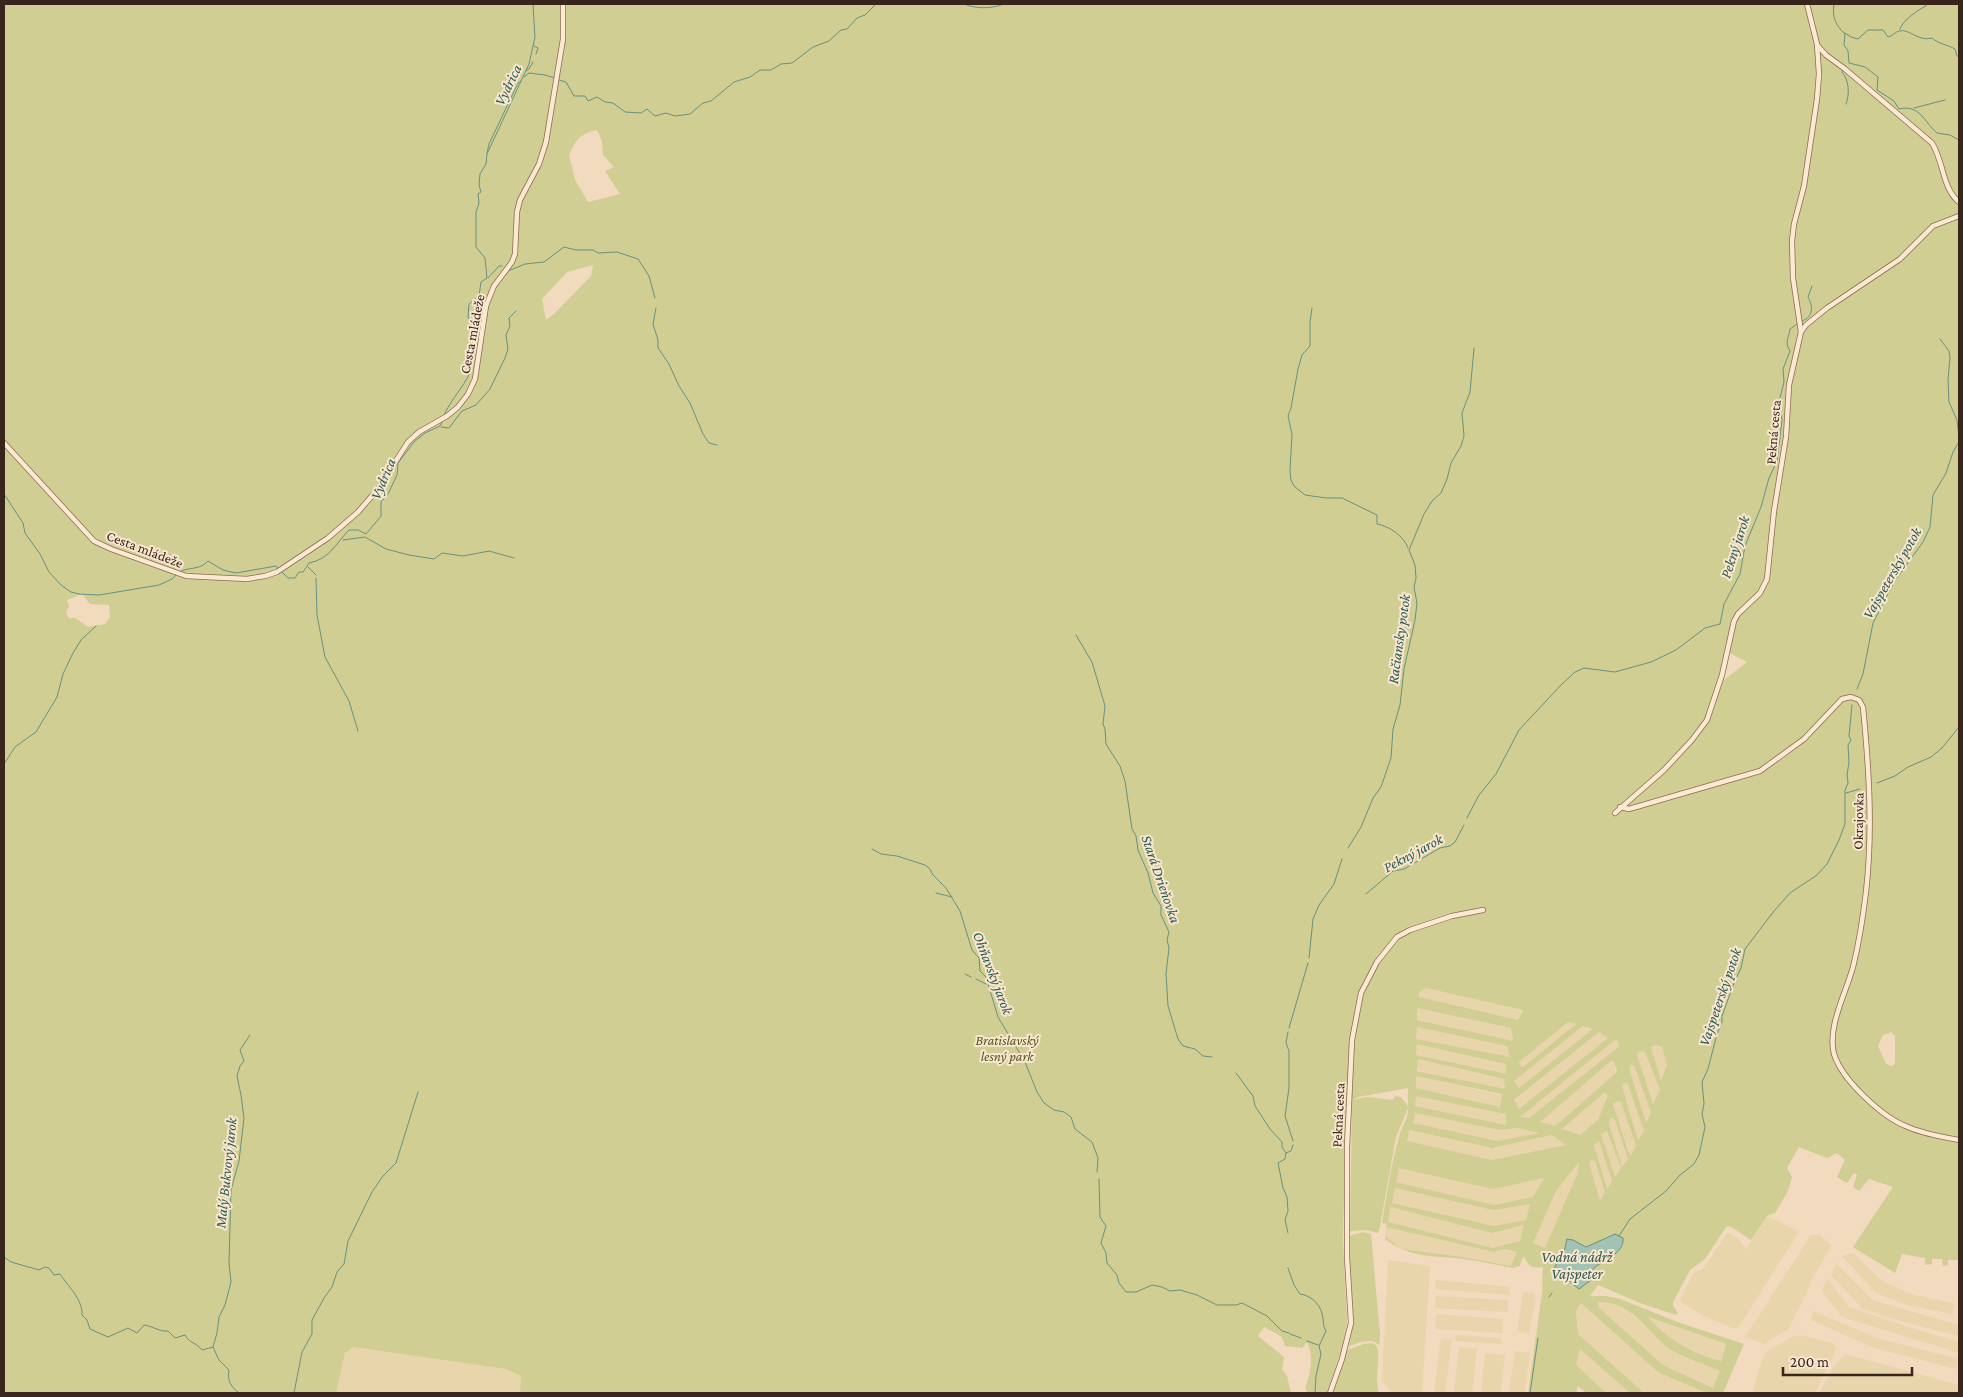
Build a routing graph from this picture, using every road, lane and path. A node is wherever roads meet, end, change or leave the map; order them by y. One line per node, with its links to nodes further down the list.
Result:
1 (563, 4): 7 (street, Cesta mládeže)
2 (1807, 4): 3 (street, Pekná cesta)
3 (1816, 42): 4 (street); 6 (street, Pekná cesta)
4 (1959, 202)
5 (1959, 216): 6 (street)
6 (1801, 332): 8 (street, Pekná cesta)
7 (4, 443)
8 (1620, 807): 9 (street, Pekná cesta); 11 (street, Okrajovka)
9 (1615, 813)
10 (1483, 910): 12 (street, Pekná cesta)
11 (1959, 1140)
12 (1330, 1393)

